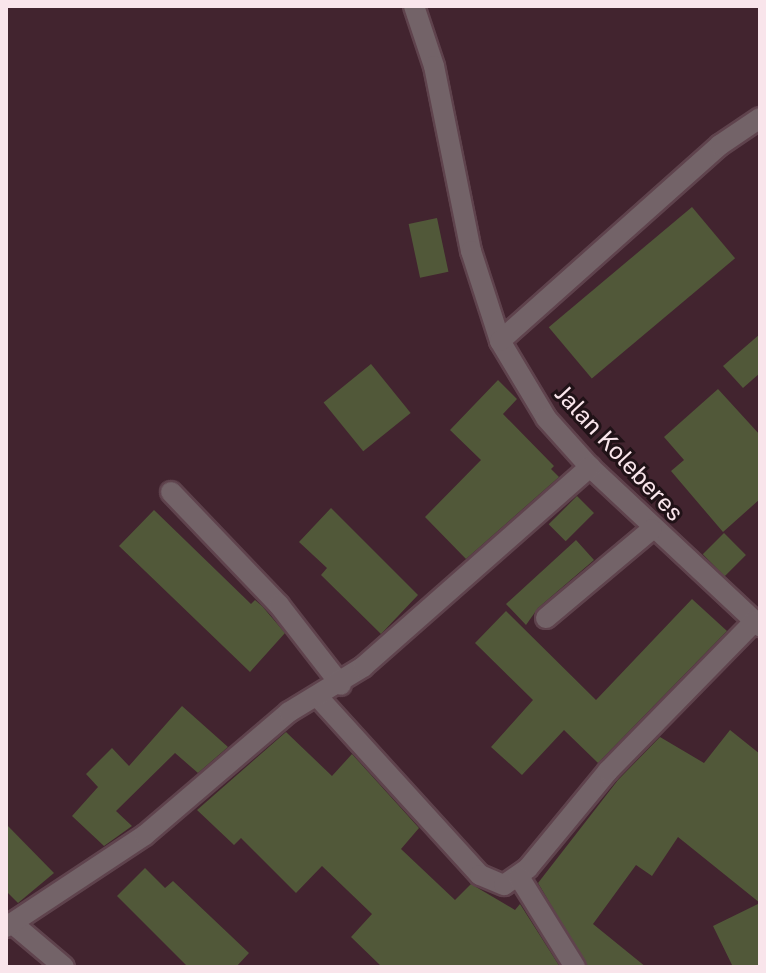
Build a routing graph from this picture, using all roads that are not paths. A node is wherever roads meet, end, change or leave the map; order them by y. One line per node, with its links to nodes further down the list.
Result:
1 (414, 6): 3 (street, Jalan Koleberes)
2 (760, 118): 3 (street)
3 (500, 341): 4 (street, Jalan Koleberes)
4 (590, 467): 6 (street, Jalan Koleberes); 9 (street)
5 (171, 492): 9 (street)
6 (652, 529): 7 (street); 8 (street, Jalan Koleberes)
7 (546, 618)
8 (757, 624): 11 (street)
9 (341, 685): 10 (street)
10 (317, 696): 11 (street); 12 (street)
11 (519, 877): 14 (street)
12 (9, 925): 13 (street)
13 (64, 967)
14 (575, 967)

